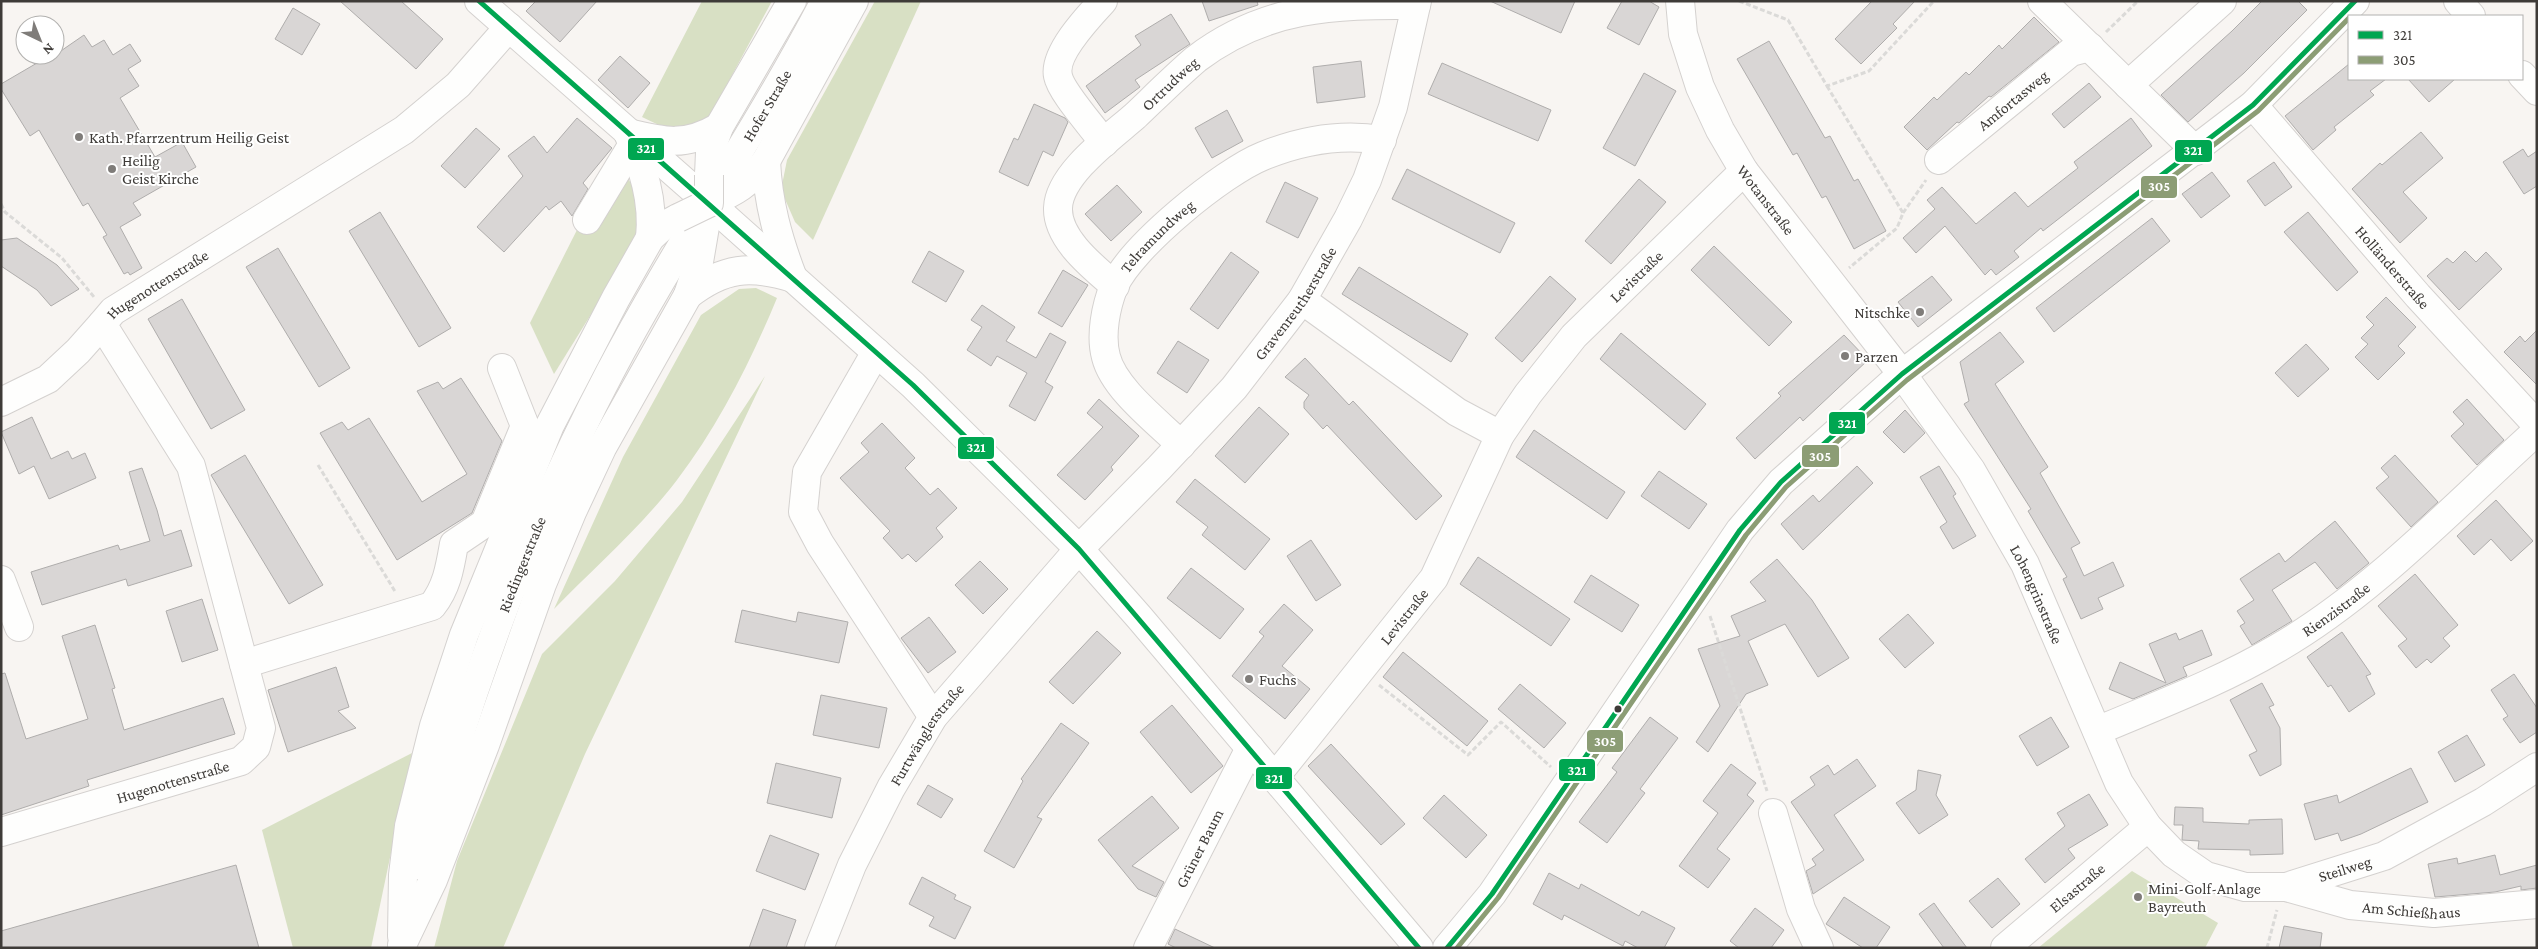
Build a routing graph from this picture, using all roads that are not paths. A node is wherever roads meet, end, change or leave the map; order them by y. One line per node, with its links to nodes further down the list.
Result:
1 (479, 1): 13 (street)
2 (792, 1): 19 (street)
3 (825, 1): 27 (street, Hofer Straße)
4 (854, 1): 25 (street)
5 (1103, 1): 22 (street)
6 (1680, 1): 26 (street, Wotanstraße)
7 (2042, 1): 14 (street)
8 (2222, 1): 16 (street)
9 (2355, 1): 18 (street)
10 (2458, 1): 12 (street)
11 (1417, 3): 21 (street, Gravenreutherstraße); 22 (street, Ortrudweg)
12 (2470, 15)
13 (509, 27): 20 (street); 34 (street, Hugenottenstraße)
14 (2090, 47): 16 (street); 24 (street, Amfortasweg)
15 (2523, 76): 17 (street)
16 (2128, 85): 23 (street)
17 (2537, 91)
18 (2253, 105): 23 (street); 39 (street, Holländerstraße)
19 (720, 127): 20 (street); 27 (street)
20 (630, 138): 27 (street); 28 (street); 29 (street)
21 (1382, 140): 31 (street, Telramundweg); 33 (street, Gravenreutherstraße)
22 (1104, 143): 31 (street, Ortrudweg)
23 (2196, 151): 37 (street)
24 (1939, 160)
25 (766, 161): 27 (street); 30 (street)
26 (1744, 171): 37 (street, Wotanstraße); 41 (street, Levistraße)
27 (707, 205): 29 (street, bridge); 30 (street); 32 (street); 57 (street, Riedingerstraße)
28 (587, 220)
29 (650, 238): 57 (street)
30 (793, 278): 32 (street); 35 (street)
31 (1115, 286): 42 (street, Telramundweg)
32 (688, 295): 57 (street)
33 (1302, 300): 41 (street); 42 (street, Gravenreutherstraße)
34 (99, 312): 38 (street); 46 (street, Hugenottenstraße)
35 (876, 352): 43 (street); 47 (street)
36 (502, 368): 46 (street)
37 (1902, 374): 48 (street, Lohengrinstraße); 61 (street)
38 (1, 402)
39 (2537, 425)
40 (2537, 431): 48 (street, Rienzistraße)
41 (1500, 435): 51 (street, Levistraße)
42 (1181, 445): 43 (street, Gravenreutherstraße)
43 (1079, 549): 47 (street, Furtwänglerstraße); 49 (street)
44 (1, 580): 45 (street)
45 (20, 627)
46 (244, 664): 54 (street, Hugenottenstraße)
47 (933, 717): 58 (street, Furtwänglerstraße)
48 (2098, 731): 53 (street, Lohengrinstraße)
49 (1250, 748): 51 (street); 59 (street, Grüner Baum)
50 (2537, 767): 55 (street, Steilweg)
51 (1275, 777): 60 (street)
52 (1773, 813): 62 (street)
53 (2148, 827): 55 (street, Steilweg); 63 (street, Elsastraße)
54 (1, 832)
55 (2286, 887): 56 (street, Am Schießhaus)
56 (2537, 904)
57 (402, 946)
58 (819, 948)
59 (1148, 948)
60 (1419, 948)
61 (1446, 948)
62 (1819, 948)
63 (2005, 948)

